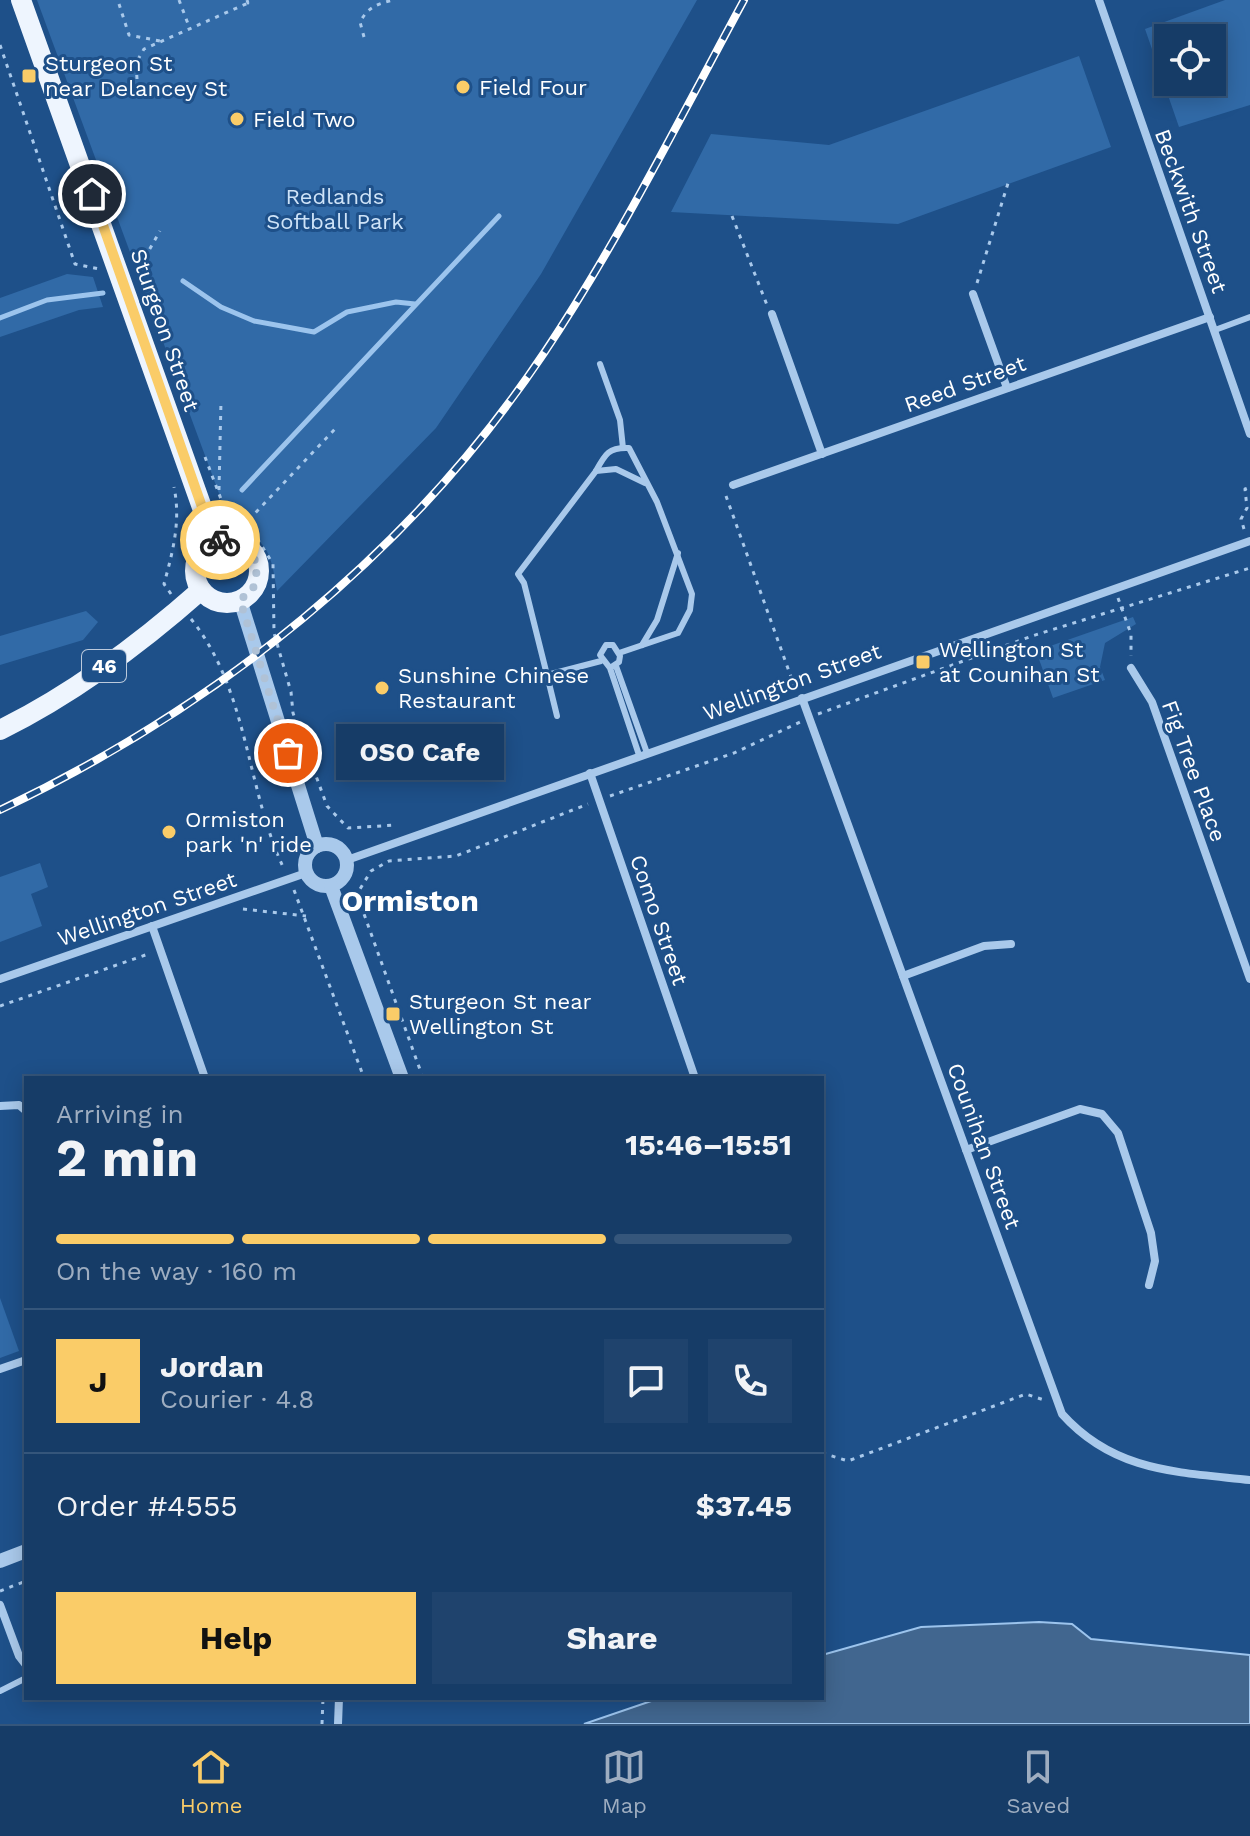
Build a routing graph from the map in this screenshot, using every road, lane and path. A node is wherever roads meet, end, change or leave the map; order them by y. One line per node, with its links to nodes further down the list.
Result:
1 (21, 0): 38 (main road, Sturgeon Street)
2 (179, 0): 8 (path)
3 (254, 0): 6 (path)
4 (393, 0): 9 (path)
5 (1099, 0): 20 (street, Beckwith Street)
6 (247, 2): 8 (path)
7 (119, 4): 10 (path)
8 (190, 29): 10 (path)
9 (364, 37)
10 (160, 41): 12 (path)
11 (0, 45): 16 (path)
12 (137, 79)
13 (1009, 180): 18 (path)
14 (732, 216): 19 (path)
15 (160, 231): 17 (path)
16 (101, 269)
17 (140, 278)
18 (973, 294): 24 (street)
19 (772, 314): 29 (street)
20 (1210, 317): 22 (street, Beckwith Street); 24 (street, Reed Street)
21 (1250, 317): 22 (lane)
22 (1215, 330): 27 (street, Beckwith Street)
23 (600, 364): 28 (lane)
24 (1007, 388): 29 (street, Reed Street)
25 (221, 400): 36 (path)
26 (335, 429): 37 (path)
27 (1250, 434)
28 (623, 448): 31 (lane); 33 (lane)
29 (822, 454): 34 (street, Reed Street)
30 (204, 456): 36 (path)
31 (596, 471): 33 (lane); 52 (lane)
32 (174, 484): 46 (path)
33 (648, 485): 40 (lane)
34 (733, 485): 53 (path)
35 (1250, 487): 39 (path)
36 (219, 494): 37 (path)
37 (242, 527): 60 (path)
38 (214, 541): 43 (main road); 44 (main road)
39 (1248, 541): 42 (street, Wellington Street)
40 (678, 553): 47 (lane); 47 (lane)
41 (1250, 568): 45 (path)
42 (1114, 587): 45 (path); 53 (street, Wellington Street)
43 (201, 590): 44 (main road); 46 (main road, 46)
44 (240, 600): 61 (street)
45 (1121, 606): 51 (path); 55 (path)
46 (182, 607): 56 (main road, 46); 64 (path)
47 (642, 645): 48 (lane)
48 (619, 653): 49 (lane); 50 (lane)
49 (601, 661): 50 (lane); 52 (lane)
50 (613, 667): 57 (lane)
51 (1131, 668): 73 (street, Fig Tree Place)
52 (547, 675): 54 (lane)
53 (802, 698): 55 (street, Counihan Street); 57 (street, Wellington Street)
54 (557, 716)
55 (809, 717): 59 (path); 71 (street, Counihan Street)
56 (0, 730)
57 (643, 754): 58 (street, Wellington Street)
58 (590, 773): 59 (street, Como Street); 62 (street, Wellington Street)
59 (599, 800): 78 (path); 79 (street, Como Street)
60 (396, 825)
61 (317, 846): 62 (street); 63 (street)
62 (347, 860): 65 (street)
63 (306, 873): 64 (street, Wellington Street); 65 (street)
64 (289, 879): 66 (street, Wellington Street); 67 (path)
65 (331, 886): 77 (street)
66 (206, 907): 67 (path); 68 (street, Wellington Street)
67 (306, 916): 76 (path)
68 (152, 926): 70 (street); 72 (street, Wellington Street)
69 (1011, 944): 71 (street)
70 (160, 949): 74 (path); 75 (street)
71 (903, 976): 82 (street, Counihan Street)
72 (0, 979)
73 (1250, 979)
74 (0, 1006)
75 (204, 1076)
76 (363, 1076)
77 (401, 1076)
78 (422, 1076)
79 (694, 1076)
80 (0, 1106): 81 (street)
81 (24, 1109)
82 (966, 1150): 83 (street); 86 (street, Counihan Street)
83 (1149, 1285)
84 (24, 1361): 85 (street)
85 (0, 1369)
86 (1056, 1396): 87 (path); 88 (street, Counihan Street)
87 (824, 1454)
88 (1250, 1480)
89 (24, 1552): 90 (street)
90 (0, 1561)
91 (24, 1582): 92 (path)
92 (0, 1591)
93 (0, 1605): 94 (street)
94 (24, 1662)
95 (24, 1679): 96 (lane)
96 (0, 1691)
97 (323, 1700): 99 (path)
98 (339, 1700): 100 (street)
99 (322, 1724)
100 (338, 1724)

